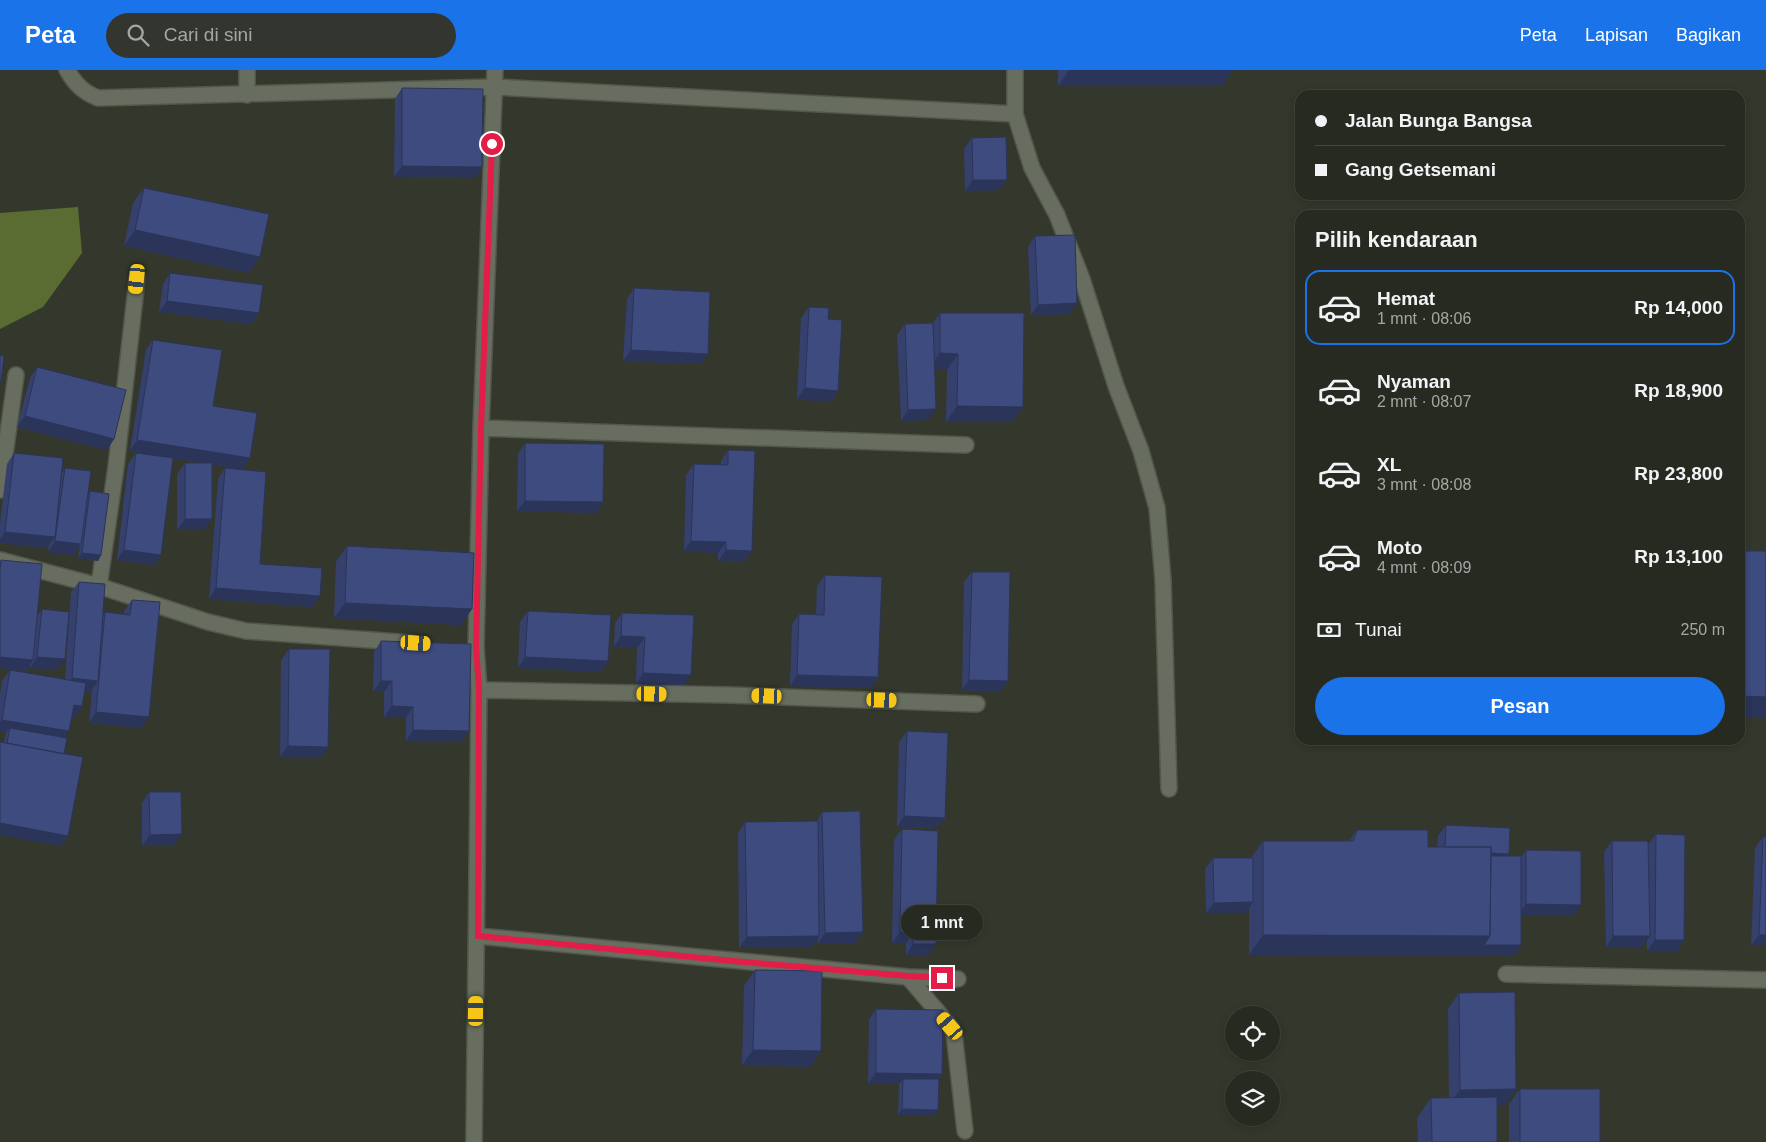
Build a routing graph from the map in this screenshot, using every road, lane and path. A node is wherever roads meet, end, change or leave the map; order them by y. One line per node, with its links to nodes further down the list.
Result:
1 (67, 70): 6 (street)
2 (247, 70): 6 (street)
3 (495, 70): 5 (street)
4 (1015, 70): 7 (street)
5 (494, 87): 6 (street); 7 (street); 10 (street)
6 (247, 95)
7 (1016, 114): 18 (street)
8 (137, 279): 14 (street)
9 (16, 375): 12 (street)
10 (481, 428): 11 (street); 16 (street)
11 (966, 445)
12 (0, 490)
13 (0, 560): 14 (street)
14 (99, 586): 15 (street)
15 (426, 644)
16 (479, 690): 17 (street); 19 (street)
17 (977, 704)
18 (1169, 789)
19 (478, 936): 21 (street); 25 (street)
20 (1506, 974): 23 (street)
21 (908, 976): 22 (street); 24 (street)
22 (958, 979)
23 (1766, 980)
24 (965, 1131)
25 (474, 1142)

